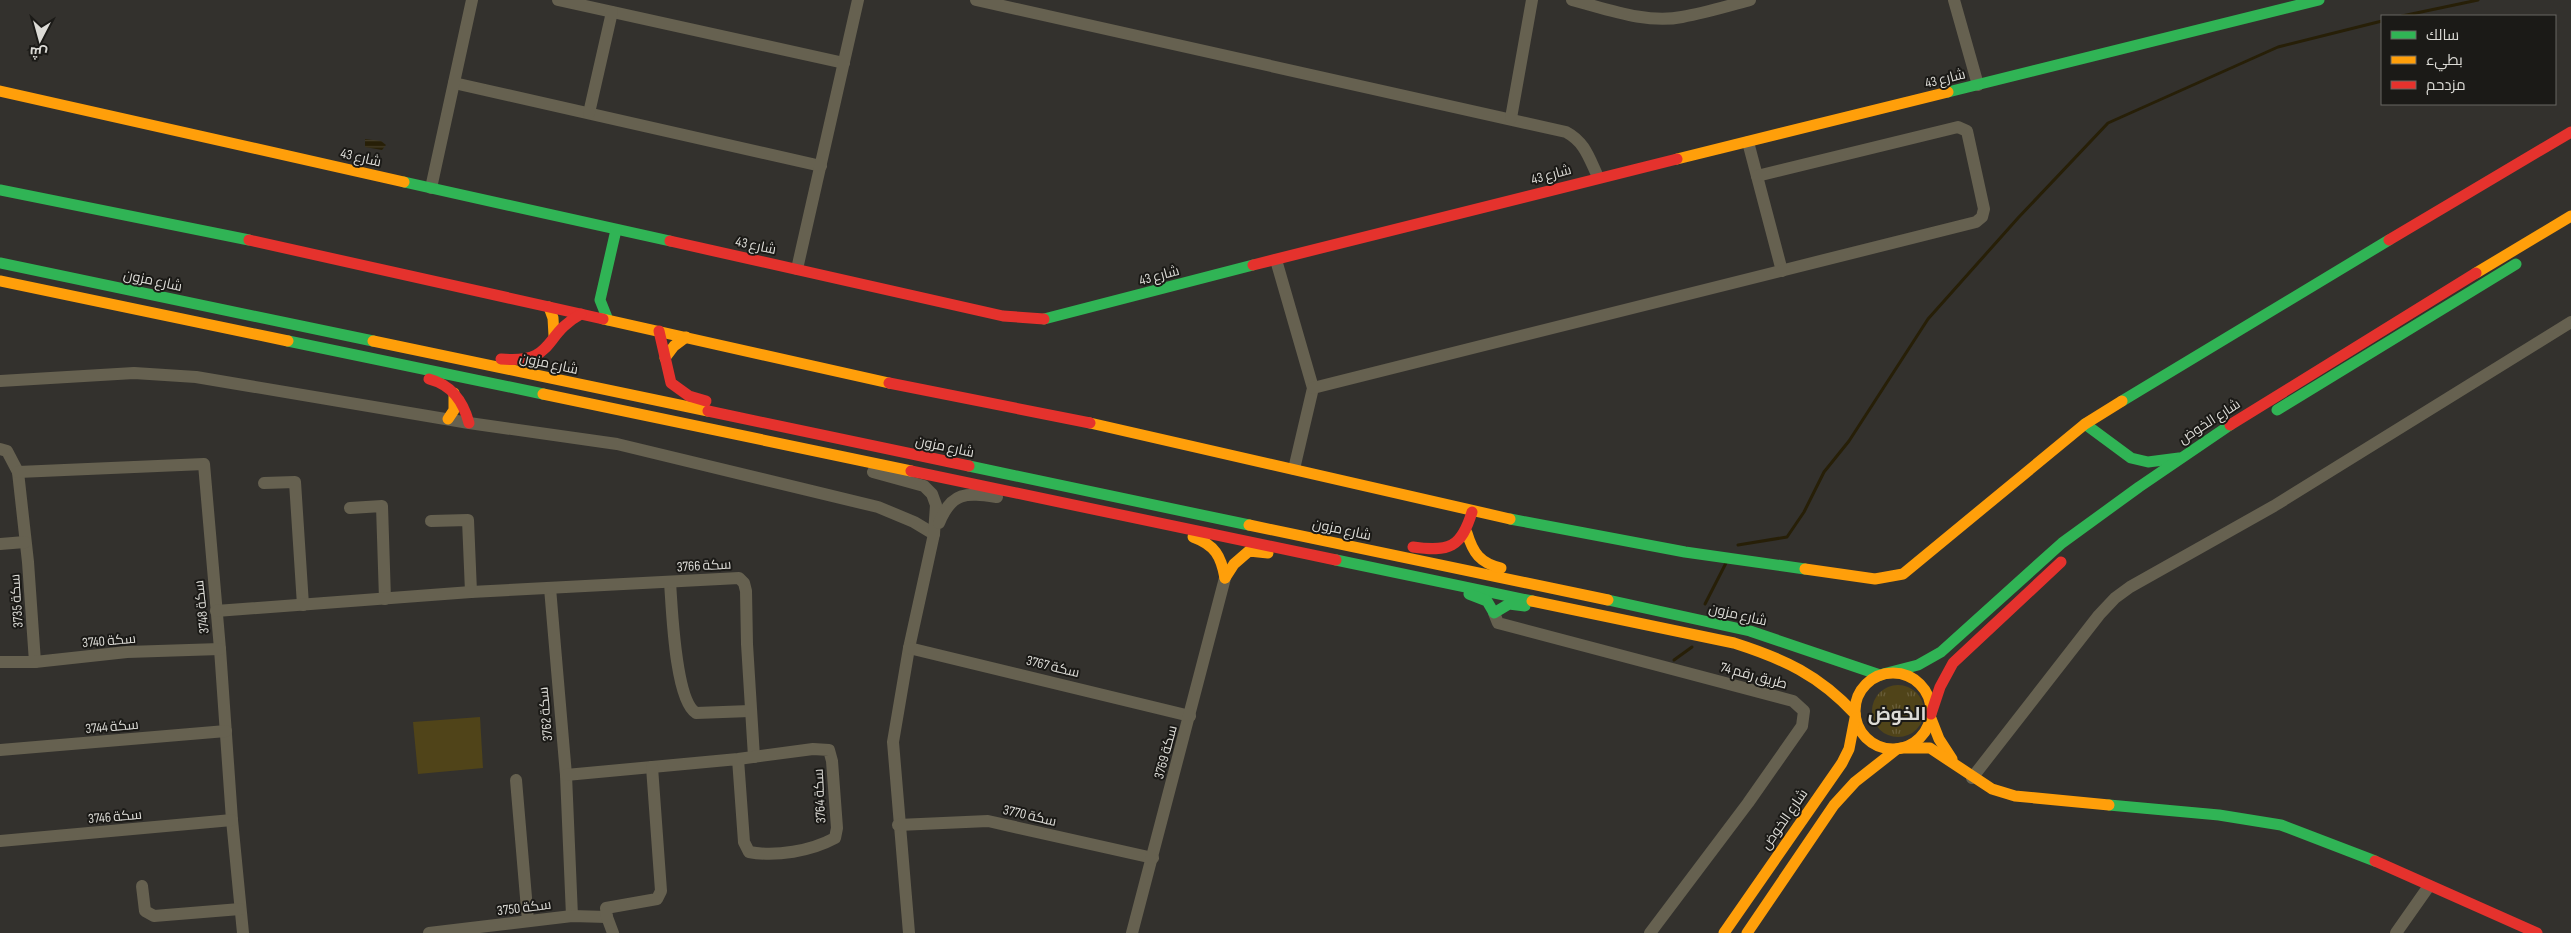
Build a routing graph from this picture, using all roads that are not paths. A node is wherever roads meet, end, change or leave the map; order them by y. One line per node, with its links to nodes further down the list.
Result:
1 (472, 0): 12 (street)
2 (558, 0): 10 (street)
3 (858, 0): 11 (street)
4 (976, 0): 16 (street)
5 (1532, 0): 16 (street)
6 (1572, 0): 7 (street)
7 (1750, 0)
8 (1954, 0): 13 (street)
9 (2319, 0): 13 (main road, شارع 43)
10 (612, 12): 11 (street); 15 (street)
11 (844, 63): 19 (street)
12 (454, 83): 15 (street); 22 (street)
13 (1978, 85): 18 (main road, شارع 43)
14 (0, 91): 22 (main road, شارع 43)
15 (589, 113): 19 (street)
16 (1511, 118): 21 (street)
17 (2571, 132): 48 (main road)
18 (1748, 142): 20 (street); 21 (main road, شارع 43)
19 (821, 166): 29 (street)
20 (1757, 176): 30 (street); 30 (street)
21 (1598, 177): 27 (main road, شارع 43)
22 (431, 188): 25 (main road, شارع 43)
23 (0, 190): 33 (main road)
24 (2571, 216): 52 (main road, شارع الخوض)
25 (616, 230): 29 (main road, شارع 43); 32 (main road)
26 (2530, 256): 65 (main road, شارع الخوض)
27 (1276, 260): 29 (main road, شارع 43); 44 (street)
28 (0, 263): 40 (main road, شارع مزون)
29 (798, 269)
30 (1782, 271): 44 (street)
31 (0, 281): 41 (main road)
32 (600, 300): 34 (main road); 35 (main road)
33 (549, 307): 34 (main road); 38 (main road)
34 (581, 314): 35 (main road); 38 (main road)
35 (608, 320): 37 (main road)
36 (2571, 322): 96 (street)
37 (659, 331): 39 (main road); 42 (main road)
38 (554, 336): 40 (main road)
39 (686, 337): 42 (main road); 53 (main road)
40 (399, 347): 49 (main road, شارع مزون)
41 (347, 354): 45 (main road); 51 (main road)
42 (665, 358): 49 (main road)
43 (0, 382): 46 (street)
44 (1312, 388): 53 (street)
45 (454, 393): 46 (main road); 47 (main road)
46 (448, 419): 47 (street)
47 (469, 423): 62 (street)
48 (2085, 424): 52 (main road); 58 (main road)
49 (825, 437): 63 (main road, شارع مزون)
50 (4, 450): 54 (street, سكة 3735)
51 (827, 454): 56 (main road); 62 (street)
52 (2180, 458): 83 (main road, شارع الخوض)
53 (1294, 469): 58 (main road)
54 (18, 472): 64 (street, سكة 3735); 77 (street, سكة 3748)
55 (264, 484): 75 (street)
56 (1054, 501): 59 (main road); 62 (street)
57 (350, 508): 73 (street)
58 (1472, 512): 61 (main road)
59 (1127, 516): 68 (main road); 69 (main road)
60 (431, 521): 72 (street)
61 (1467, 533): 63 (main road); 74 (main road)
62 (934, 534): 79 (street)
63 (1301, 536): 74 (main road, شارع مزون)
64 (25, 542): 66 (street); 82 (street, سكة 3735)
65 (2084, 542)
66 (0, 544)
67 (2070, 555): 85 (main road)
68 (1371, 568): 69 (main road); 76 (main road); 78 (main road)
69 (1225, 578): 86 (street, سكة 3769)
70 (670, 582): 71 (street, سكة 3766); 84 (street); 84 (street, سكة 3766)
71 (550, 588): 72 (street); 95 (street, سكة 3762)
72 (470, 592): 73 (street)
73 (385, 599): 75 (street)
74 (1613, 601): 83 (main road, شارع مزون)
75 (302, 605): 77 (street)
76 (1572, 609): 78 (main road); 87 (main road)
77 (216, 611): 80 (street, سكة 3748)
78 (1494, 613): 113 (street, طريق رقم 74)
79 (910, 648): 86 (street, سكة 3767); 99 (street)
80 (220, 649): 82 (street, سكة 3740); 88 (street, سكة 3748)
81 (0, 662): 82 (street, سكة 3740)
82 (35, 662)
83 (1881, 675): 85 (main road); 87 (main road)
84 (750, 711): 91 (street, سكة 3766)
85 (1931, 715): 89 (main road); 94 (main road)
86 (1190, 716): 101 (street, سكة 3769)
87 (1855, 716): 89 (main road); 114 (main road, شارع الخوض)
88 (226, 731): 90 (street, سكة 3744); 98 (street, سكة 3748)
89 (1899, 748): 94 (main road); 115 (main road)
90 (0, 750)
91 (754, 757): 92 (street, سكة 3764); 92 (street, سكة 3764)
92 (738, 759): 93 (street, سكة 3764)
93 (652, 766): 95 (street, سكة 3764); 106 (street)
94 (1957, 766): 96 (main road)
95 (566, 775): 105 (street, سكة 3762)
96 (1972, 778): 103 (main road)
97 (516, 780): 107 (street)
98 (232, 820): 100 (street, سكة 3746); 104 (street, سكة 3748)
99 (898, 825): 101 (street, سكة 3770); 111 (street)
100 (0, 841)
101 (1153, 858): 112 (street, سكة 3769)
102 (142, 886): 104 (street)
103 (2429, 886): 116 (street); 117 (main road)
104 (240, 909): 108 (street, سكة 3748)
105 (572, 916): 106 (street, سكة 3750); 107 (street, سكة 3750)
106 (607, 917): 110 (street)
107 (520, 926): 109 (street, سكة 3750)
108 (243, 933)
109 (429, 933)
110 (613, 933)
111 (909, 933)
112 (1132, 933)
113 (1650, 933)
114 (1724, 933)
115 (1747, 933)
116 (2396, 933)
117 (2537, 933)

